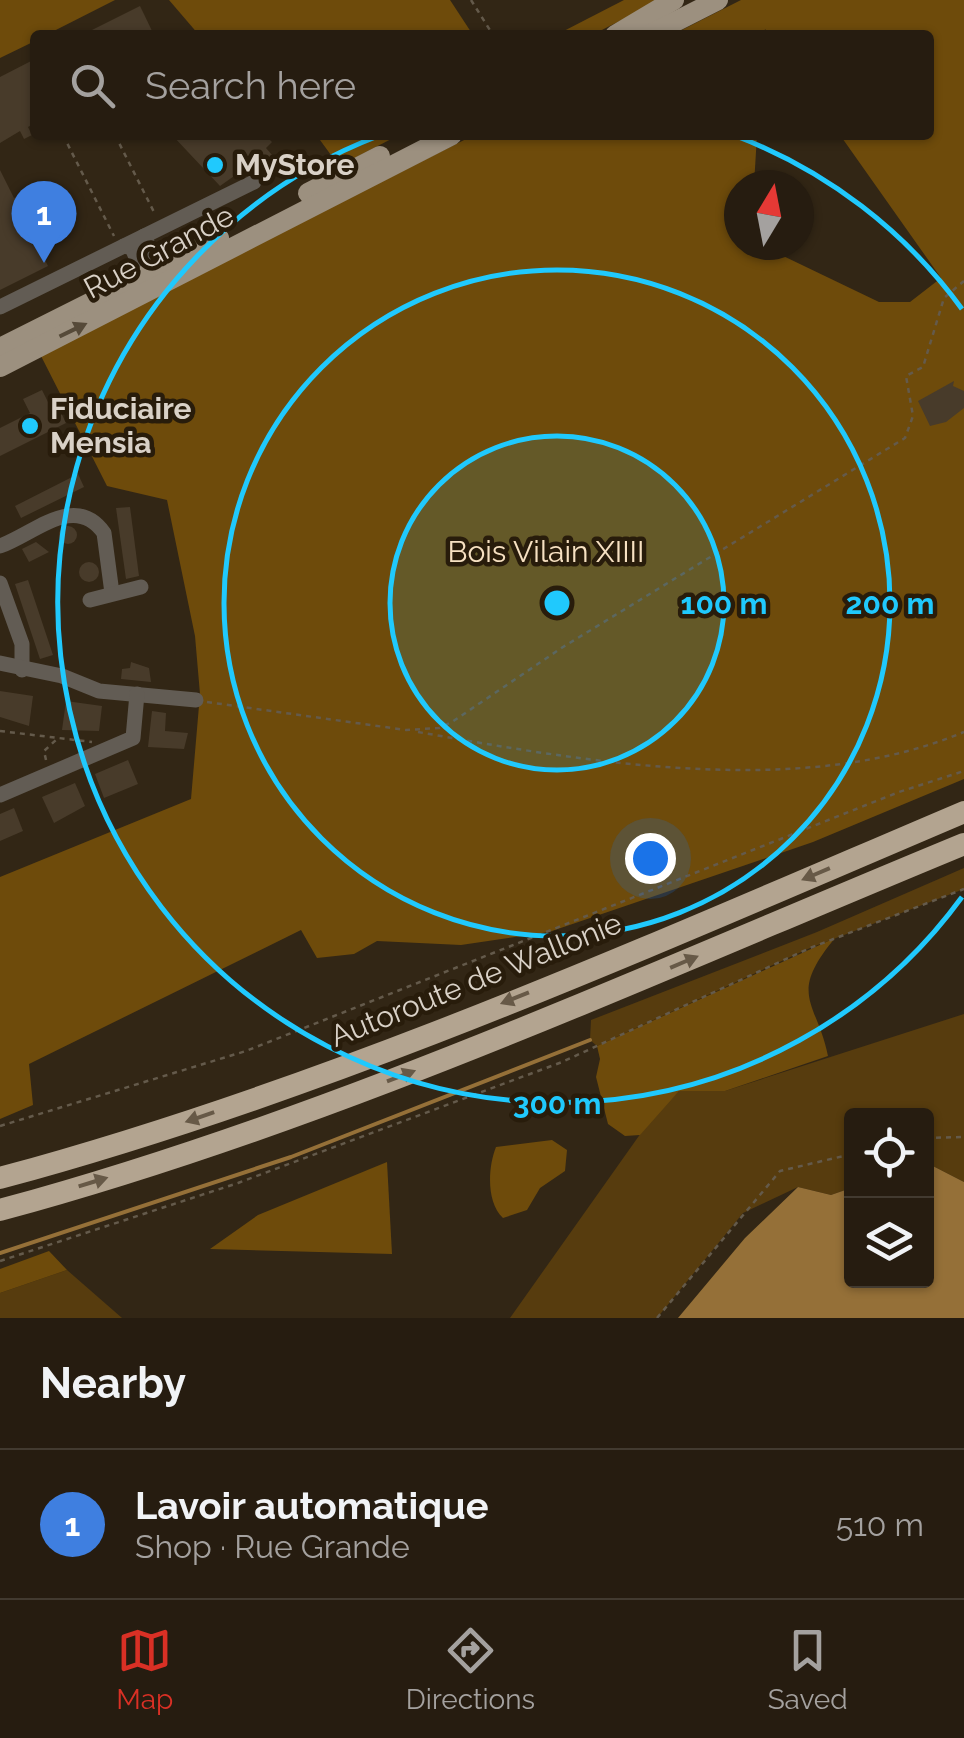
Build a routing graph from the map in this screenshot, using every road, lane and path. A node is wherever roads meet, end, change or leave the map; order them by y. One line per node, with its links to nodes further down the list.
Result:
1 (471, 0): 4 (path)
2 (674, 0): 5 (main road)
3 (718, 0): 6 (main road)
4 (490, 30)
5 (624, 30)
6 (659, 30)
7 (66, 140): 14 (path)
8 (117, 140): 12 (path)
9 (412, 140): 15 (main road, Rue Grande)
10 (442, 140): 18 (main road, Rue Grande)
11 (254, 182): 12 (street)
12 (161, 228): 13 (street)
13 (144, 236): 14 (street); 15 (street)
14 (122, 247): 16 (street); 19 (street)
15 (158, 269): 16 (main road, Rue Grande); 18 (street)
16 (128, 281): 20 (main road, Rue Grande)
17 (964, 281): 31 (path)
18 (146, 294): 21 (main road, Rue Grande, one-way to 18)
19 (0, 306)
20 (0, 348)
21 (0, 366)
22 (0, 546): 25 (street)
23 (0, 583): 28 (street)
24 (141, 588): 25 (street)
25 (112, 594): 26 (street)
26 (90, 600)
27 (0, 663): 28 (street)
28 (22, 670): 29 (street)
29 (137, 694): 30 (street); 35 (street)
30 (196, 700): 31 (path)
31 (406, 730): 33 (path)
32 (0, 731): 34 (path)
33 (964, 732)
34 (58, 738): 35 (path); 37 (path)
35 (119, 745): 37 (street)
36 (964, 771): 46 (path)
37 (38, 781): 38 (street)
38 (0, 795)
39 (964, 795): 41 (highway)
40 (964, 812): 41 (highway, Autoroute de Wallonie)
41 (906, 837): 50 (highway, Autoroute de Wallonie, one-way to 50)
42 (964, 844): 44 (highway, Autoroute de Wallonie)
43 (964, 860): 44 (highway)
44 (891, 874): 51 (highway, Autoroute de Wallonie, one-way to 44)
45 (964, 889): 52 (path)
46 (0, 1126)
47 (964, 1137): 48 (path)
48 (934, 1138)
49 (844, 1156): 53 (path)
50 (0, 1178)
51 (0, 1210)
52 (0, 1261)
53 (657, 1318)

